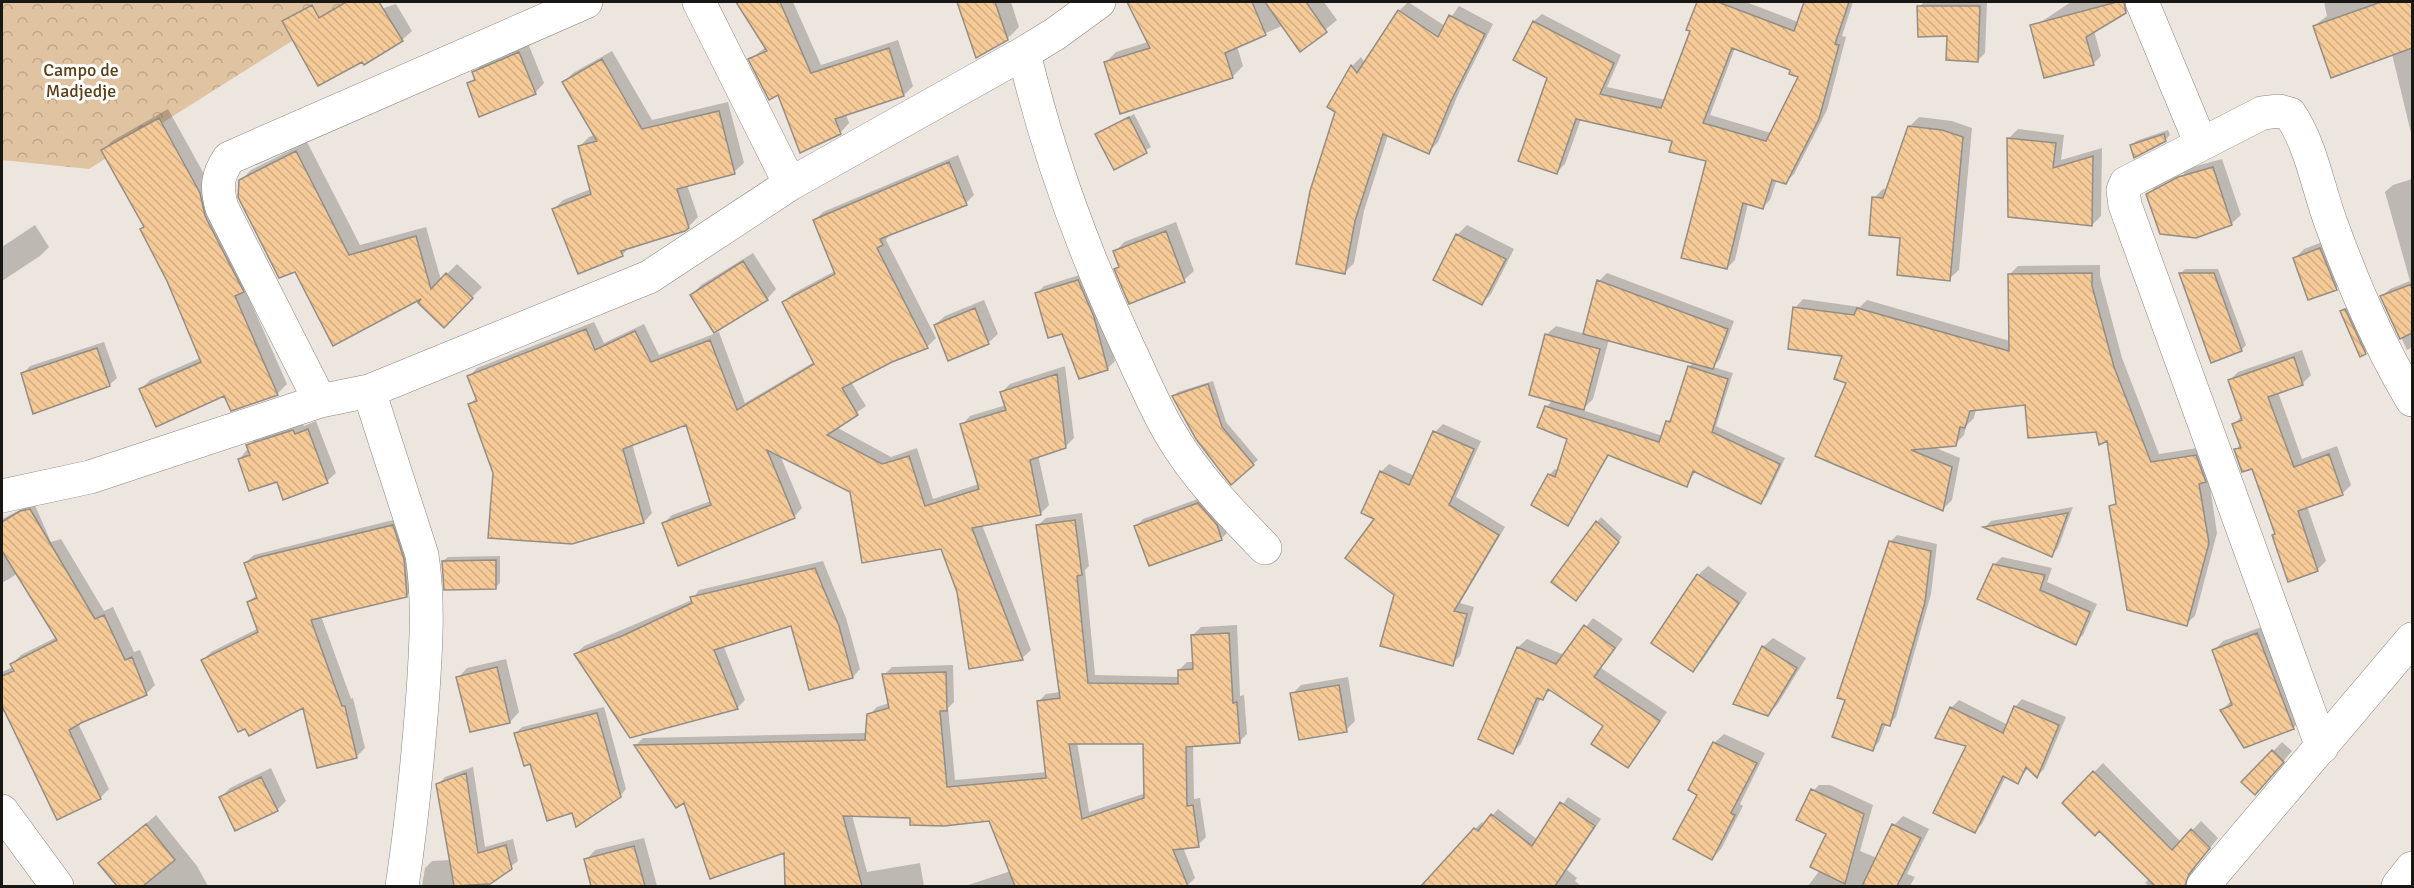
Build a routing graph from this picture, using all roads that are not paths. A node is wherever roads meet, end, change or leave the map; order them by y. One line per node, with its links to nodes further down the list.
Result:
1 (586, 2): 10 (street)
2 (699, 2): 7 (street)
3 (1098, 2): 5 (street)
4 (2142, 2): 6 (street)
5 (1024, 52): 7 (street); 12 (street)
6 (2201, 144): 9 (street); 14 (street)
7 (790, 184): 8 (street)
8 (369, 391): 10 (street); 18 (street)
9 (2412, 400)
10 (320, 401): 11 (street)
11 (2, 496)
12 (1265, 549)
13 (2412, 639): 14 (street)
14 (2322, 747): 19 (street)
15 (8, 821): 17 (street)
16 (2412, 868): 20 (street)
17 (57, 886)
18 (402, 886)
19 (2203, 886)
20 (2398, 886)

